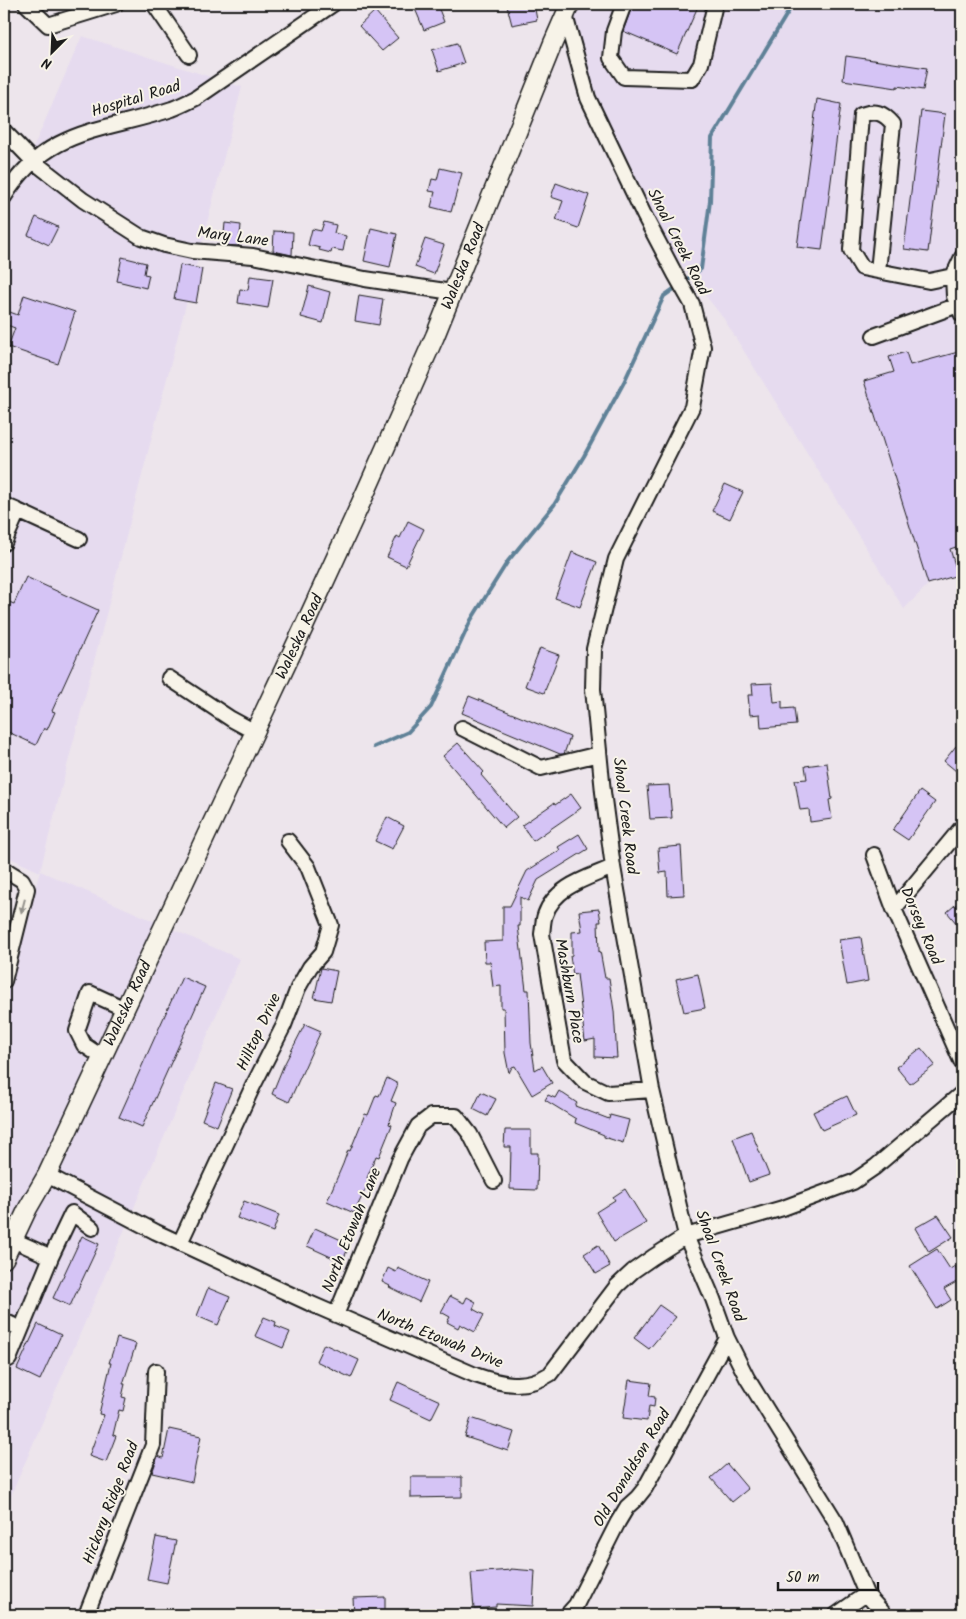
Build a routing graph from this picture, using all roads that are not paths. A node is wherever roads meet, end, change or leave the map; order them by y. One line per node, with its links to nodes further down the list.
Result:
1 (26, 4): 2 (street)
2 (116, 4)
3 (154, 4): 8 (street)
4 (333, 4): 10 (street, Hospital Road)
5 (624, 4): 6 (street)
6 (715, 4)
7 (568, 9): 15 (main road, Waleska Road); 25 (street, Shoal Creek Road)
8 (189, 55)
9 (4, 131): 10 (street, Mary Lane)
10 (33, 160): 11 (street, Hospital Road); 15 (street, Mary Lane)
11 (4, 197)
12 (962, 257): 14 (street)
13 (878, 271): 13 (street); 14 (street)
14 (953, 276): 16 (street)
15 (452, 292): 24 (main road, Waleska Road)
16 (960, 310): 17 (street)
17 (874, 336)
18 (4, 504): 19 (street)
19 (18, 511): 20 (street); 21 (street)
20 (79, 539)
21 (4, 543)
22 (169, 678): 24 (street)
23 (462, 728): 25 (street)
24 (255, 732): 33 (main road, Waleska Road)
25 (599, 754): 29 (street, Shoal Creek Road)
26 (962, 828): 31 (street)
27 (288, 841): 43 (street, Hilltop Drive)
28 (874, 856): 31 (street, Dorsey Road)
29 (613, 867): 36 (street, Shoal Creek Road); 36 (street, Mashburn Place)
30 (4, 869): 32 (street, one-way to 32)
31 (894, 909): 35 (street, Dorsey Road)
32 (4, 981)
33 (125, 1008): 34 (main road, Waleska Road); 34 (street)
34 (102, 1058): 38 (main road, Waleska Road)
35 (962, 1063)
36 (652, 1090): 41 (street, Shoal Creek Road)
37 (962, 1093): 41 (street, North Etowah Drive)
38 (47, 1175): 42 (main road, Waleska Road); 43 (street, North Etowah Drive)
39 (494, 1181): 46 (street, North Etowah Lane)
40 (92, 1228): 44 (street)
41 (686, 1236): 46 (street, North Etowah Drive); 49 (street, Shoal Creek Road)
42 (13, 1240): 44 (street); 45 (main road, Waleska Road)
43 (180, 1243): 46 (street, North Etowah Drive)
44 (51, 1257): 48 (street)
45 (4, 1259)
46 (336, 1315)
47 (4, 1321): 48 (street)
48 (21, 1329): 50 (street)
49 (727, 1338): 52 (street, Shoal Creek Road); 54 (street, Old Donaldson Road)
50 (9, 1359)
51 (156, 1371): 53 (street, Hickory Ridge Road)
52 (866, 1594): 55 (street); 56 (street, Shoal Creek Road)
53 (86, 1615)
54 (567, 1615)
55 (836, 1615)
56 (886, 1615)

